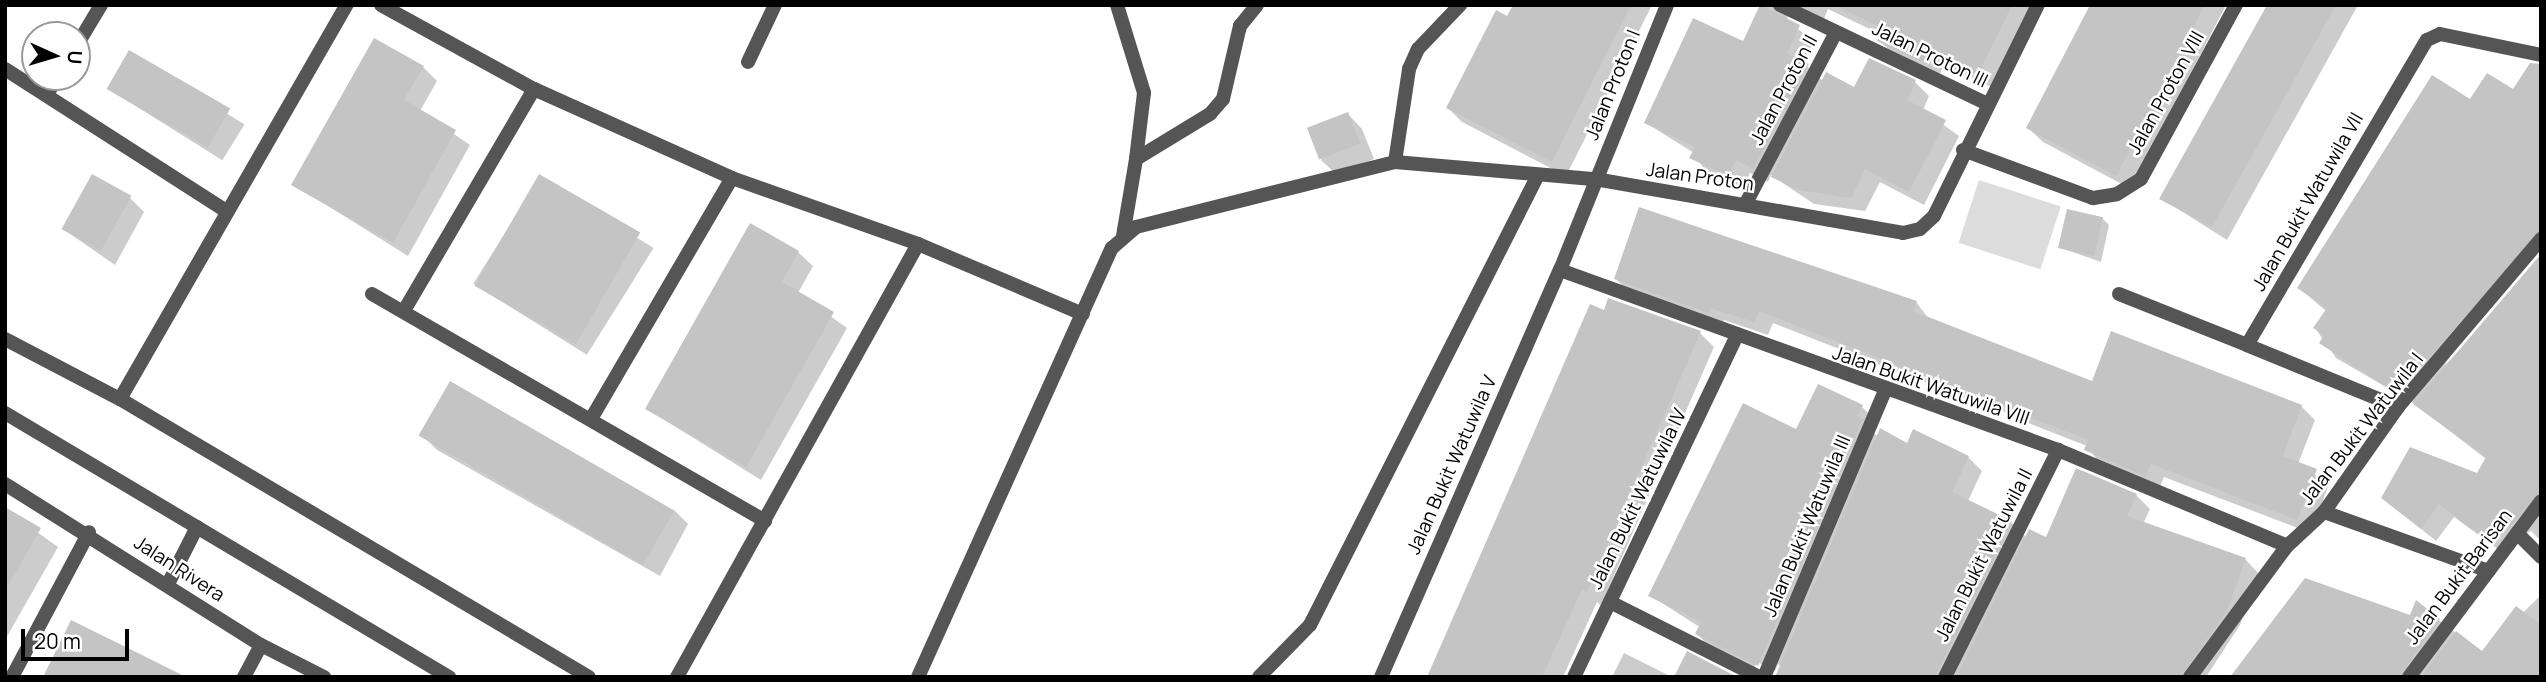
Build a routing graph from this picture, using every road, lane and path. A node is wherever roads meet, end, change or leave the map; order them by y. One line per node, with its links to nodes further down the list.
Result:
1 (101, 5): 12 (street)
2 (347, 5): 28 (street)
3 (381, 5): 17 (street)
4 (775, 5): 15 (street)
5 (1117, 5): 22 (street)
6 (1257, 5): 22 (street)
7 (1460, 5): 23 (street)
8 (1667, 5): 26 (street, Jalan Proton I)
9 (1780, 5): 13 (street, Jalan Proton III)
10 (2038, 5): 20 (street, Jalan Proton)
11 (2236, 5): 21 (street, Jalan Proton VIII)
12 (91, 22)
13 (1836, 32): 20 (street, Jalan Proton III); 27 (street, Jalan Proton II)
14 (2541, 55): 39 (street, Jalan Bukit Watuwila VII)
15 (748, 62)
16 (5, 69): 19 (street)
17 (534, 89): 25 (street); 35 (street)
18 (49, 91): 19 (street)
19 (47, 94): 28 (street)
20 (1987, 104): 21 (street, Jalan Proton)
21 (1963, 150): 27 (street, Jalan Proton)
22 (1136, 159): 29 (street)
23 (1395, 162): 24 (street, Jalan Proton); 29 (street, Jalan Proton)
24 (1538, 175): 26 (street, Jalan Proton); 66 (street)
25 (732, 178): 31 (street); 44 (street)
26 (1595, 179): 27 (street, Jalan Proton); 32 (street, Jalan Proton I)
27 (1746, 203)
28 (225, 210): 41 (street)
29 (1123, 236): 36 (street)
30 (2541, 239): 42 (street, Jalan Bukit Watuwila I)
31 (918, 244): 36 (street); 49 (street)
32 (1560, 270): 37 (street, Jalan Bukit Watuwila VIII); 67 (street, Jalan Bukit Watuwila V)
33 (2119, 294): 39 (street)
34 (372, 295): 35 (street)
35 (405, 309): 44 (street)
36 (1083, 314): 65 (street)
37 (1736, 337): 40 (street, Jalan Bukit Watuwila VIII); 57 (street, Jalan Bukit Watuwila IV)
38 (5, 339): 41 (street)
39 (2247, 345): 42 (street)
40 (1885, 391): 45 (street, Jalan Bukit Watuwila VIII); 69 (street, Jalan Bukit Watuwila III)
41 (120, 399): 63 (street)
42 (2398, 407): 48 (street, Jalan Bukit Watuwila I)
43 (5, 413): 50 (street)
44 (591, 419): 49 (street)
45 (2058, 450): 53 (street, Jalan Bukit Watuwila VIII); 70 (street, Jalan Bukit Watuwila II)
46 (5, 484): 51 (street, Jalan Rivera)
47 (2541, 501): 52 (street, Jalan Bukit Barisan)
48 (2324, 512): 53 (street, Jalan Bukit Watuwila I); 55 (street)
49 (765, 521): 64 (street)
50 (197, 527): 56 (street); 62 (street)
51 (89, 532): 56 (street, Jalan Rivera); 59 (street)
52 (2517, 533): 54 (street); 55 (street, Jalan Bukit Barisan)
53 (2287, 546): 71 (street, Jalan Bukit Watuwila I)
54 (2541, 557)
55 (2489, 571): 72 (street, Jalan Bukit Barisan)
56 (169, 584): 58 (street, Jalan Rivera)
57 (1610, 601): 68 (street, Jalan Bukit Watuwila IV); 69 (street)
58 (261, 645): 60 (street); 61 (street, Jalan Rivera)
59 (12, 677)
60 (244, 677)
61 (324, 677)
62 (449, 677)
63 (589, 677)
64 (677, 677)
65 (918, 677)
66 (1259, 677)
67 (1381, 677)
68 (1574, 677)
69 (1761, 677)
70 (1945, 677)
71 (2190, 677)
72 (2409, 677)

